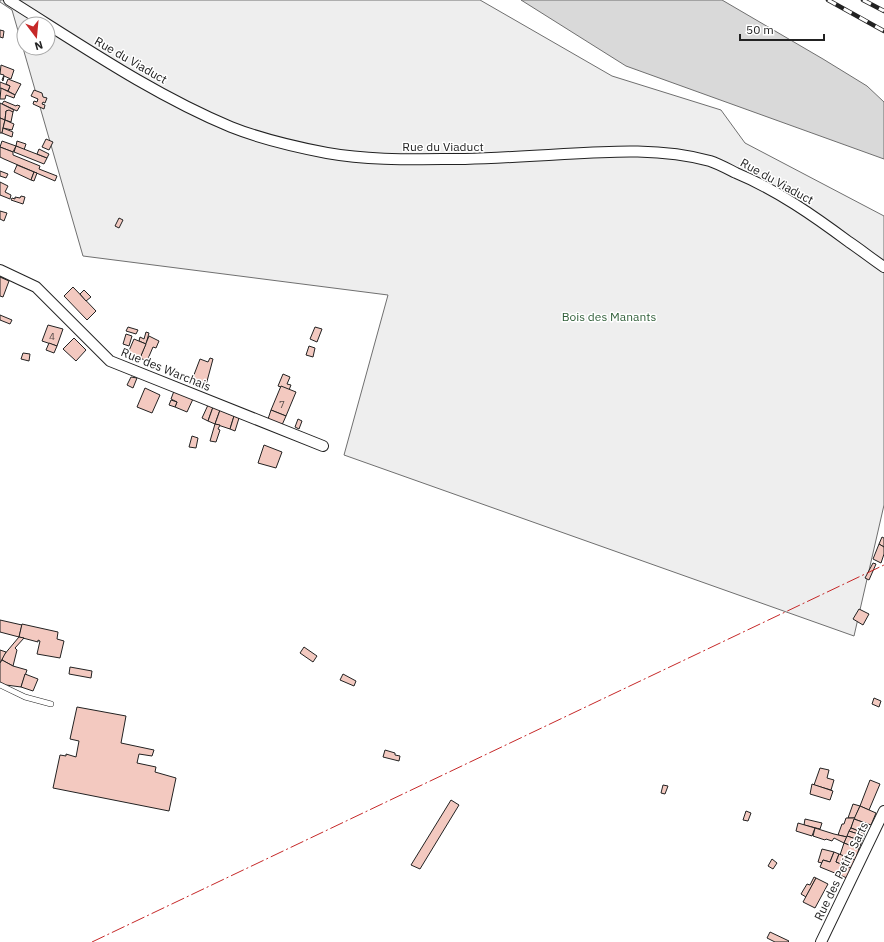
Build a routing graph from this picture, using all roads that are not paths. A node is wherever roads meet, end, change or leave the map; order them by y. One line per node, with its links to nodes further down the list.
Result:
1 (9, 0): 2 (street, Rue du Viaduct)
2 (884, 267)
3 (0, 270): 4 (street, Rue des Warchais)
4 (323, 446)
5 (0, 685): 6 (lane)
6 (51, 704)
7 (884, 811): 8 (street, Rue des Petits Sarts)
8 (821, 942)

